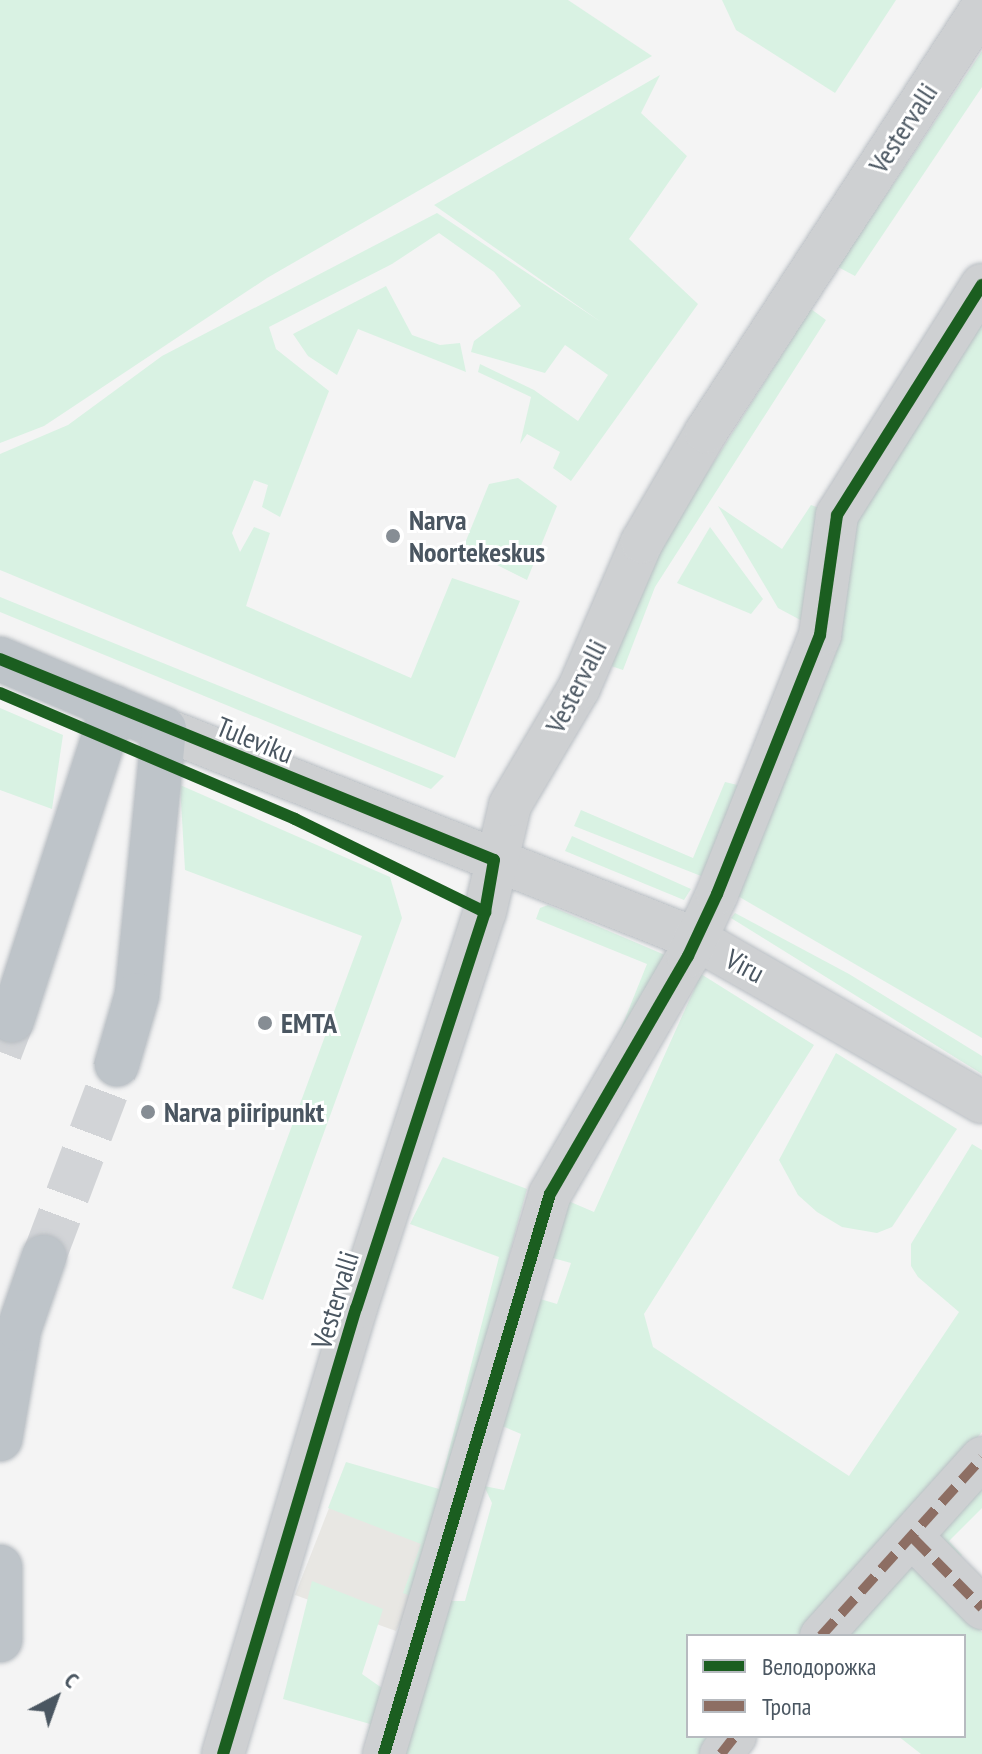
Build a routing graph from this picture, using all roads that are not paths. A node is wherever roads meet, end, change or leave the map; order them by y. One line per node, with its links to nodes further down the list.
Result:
1 (982, 8): 6 (street, Vestervalli)
2 (982, 285): 7 (street)
3 (0, 659): 4 (highway, Tuleviku)
4 (114, 707): 5 (highway, Tuleviku); 8 (highway)
5 (164, 729): 6 (street, Tuleviku); 9 (highway)
6 (494, 860): 7 (street, Viru); 20 (street, Vestervalli)
7 (696, 939): 10 (street, Viru); 21 (street)
8 (12, 1020)
9 (117, 1064)
10 (982, 1102)
11 (44, 1257): 12 (highway)
12 (0, 1439)
13 (982, 1458): 14 (street)
14 (914, 1539): 16 (street); 17 (street)
15 (0, 1567): 18 (highway)
16 (982, 1608)
17 (823, 1634)
18 (0, 1640)
19 (733, 1738): 22 (street)
20 (223, 1754)
21 (384, 1754)
22 (721, 1754)

